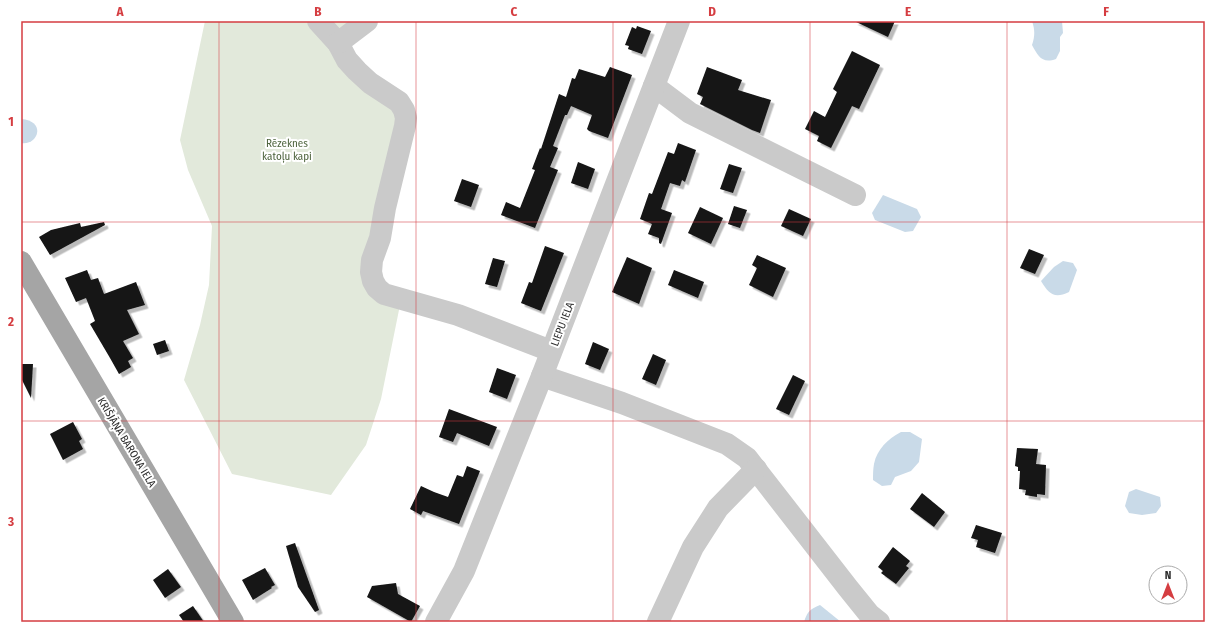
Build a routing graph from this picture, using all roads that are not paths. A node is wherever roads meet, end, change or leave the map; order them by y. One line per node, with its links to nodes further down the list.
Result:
1 (318, 21): 4 (street)
2 (367, 21): 4 (street)
3 (679, 21): 5 (street, LIEPU IELA)
4 (338, 43): 8 (street)
5 (654, 86): 6 (street); 8 (street, LIEPU IELA)
6 (855, 195)
7 (21, 262): 11 (main road, KRIŠJĀŅA BARONA IELA)
8 (551, 351): 9 (street, LIEPU IELA)
9 (542, 376): 10 (street); 12 (street, LIEPU IELA)
10 (756, 469): 13 (street); 14 (street)
11 (233, 622)
12 (436, 622)
13 (658, 622)
14 (879, 622)

